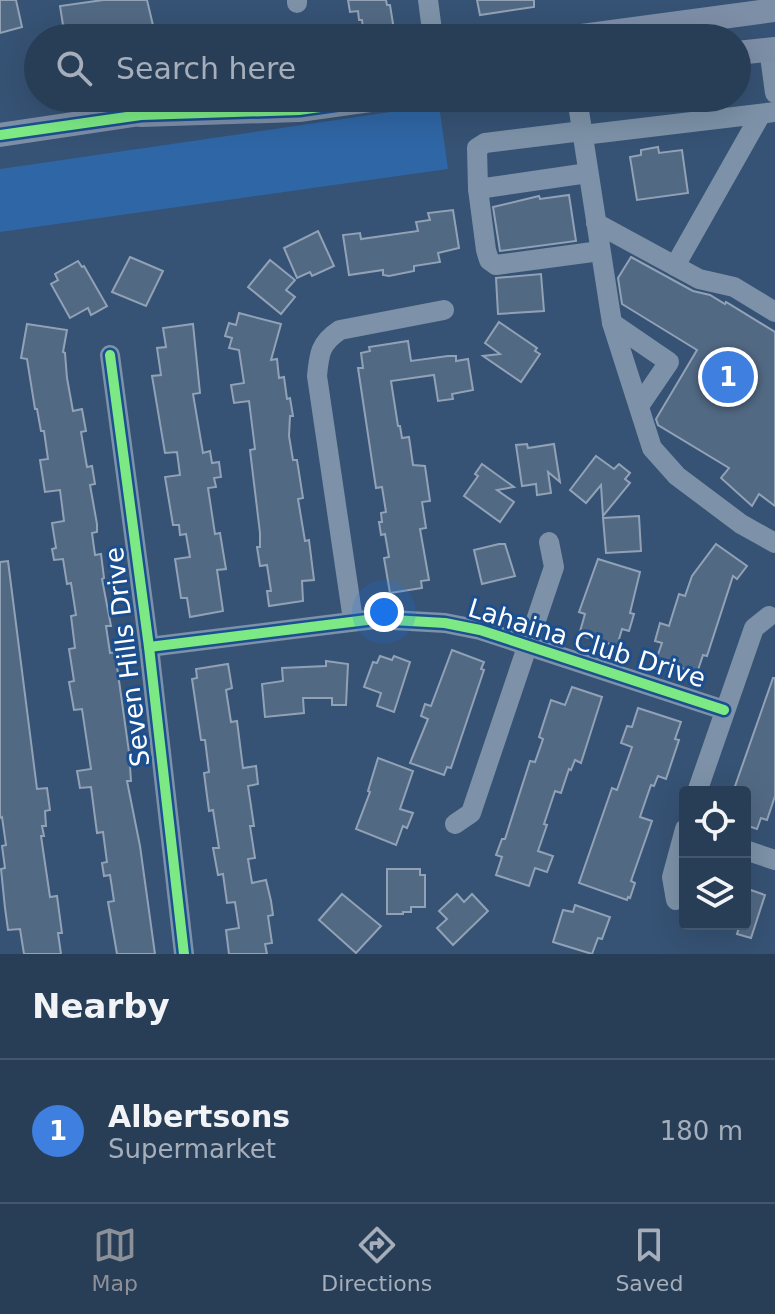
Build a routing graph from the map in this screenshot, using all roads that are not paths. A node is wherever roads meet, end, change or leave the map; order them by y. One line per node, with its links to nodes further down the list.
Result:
1 (428, 0): 3 (street)
2 (775, 10): 4 (main road)
3 (431, 24)
4 (672, 24)
5 (772, 49): 6 (main road); 7 (street)
6 (751, 51)
7 (775, 93)
8 (156, 112): 12 (main road)
9 (236, 112): 12 (main road)
10 (579, 112): 13 (street)
11 (768, 113): 13 (street); 19 (street)
12 (141, 115): 14 (main road)
13 (582, 133): 15 (street); 16 (street)
14 (0, 135)
15 (588, 173): 16 (street); 17 (street)
16 (478, 189): 18 (street)
17 (596, 223): 18 (street); 19 (street)
18 (600, 251): 22 (street)
19 (675, 266): 21 (street)
20 (444, 310): 28 (street)
21 (775, 312)
22 (612, 323): 24 (street); 24 (street)
23 (110, 355): 30 (street, Seven Hills Drive)
24 (639, 406): 26 (street)
25 (549, 542): 29 (street)
26 (775, 543)
27 (769, 616): 31 (street)
28 (353, 620): 29 (street, Lahaina Club Drive); 30 (street, Lahaina Club Drive)
29 (529, 646): 31 (street, Lahaina Club Drive); 33 (street)
30 (149, 647): 38 (street, Seven Hills Drive)
31 (724, 710): 32 (street)
32 (699, 786)
33 (455, 824)
34 (679, 852): 37 (street)
35 (751, 852): 36 (street)
36 (775, 860)
37 (676, 900)
38 (184, 954)

